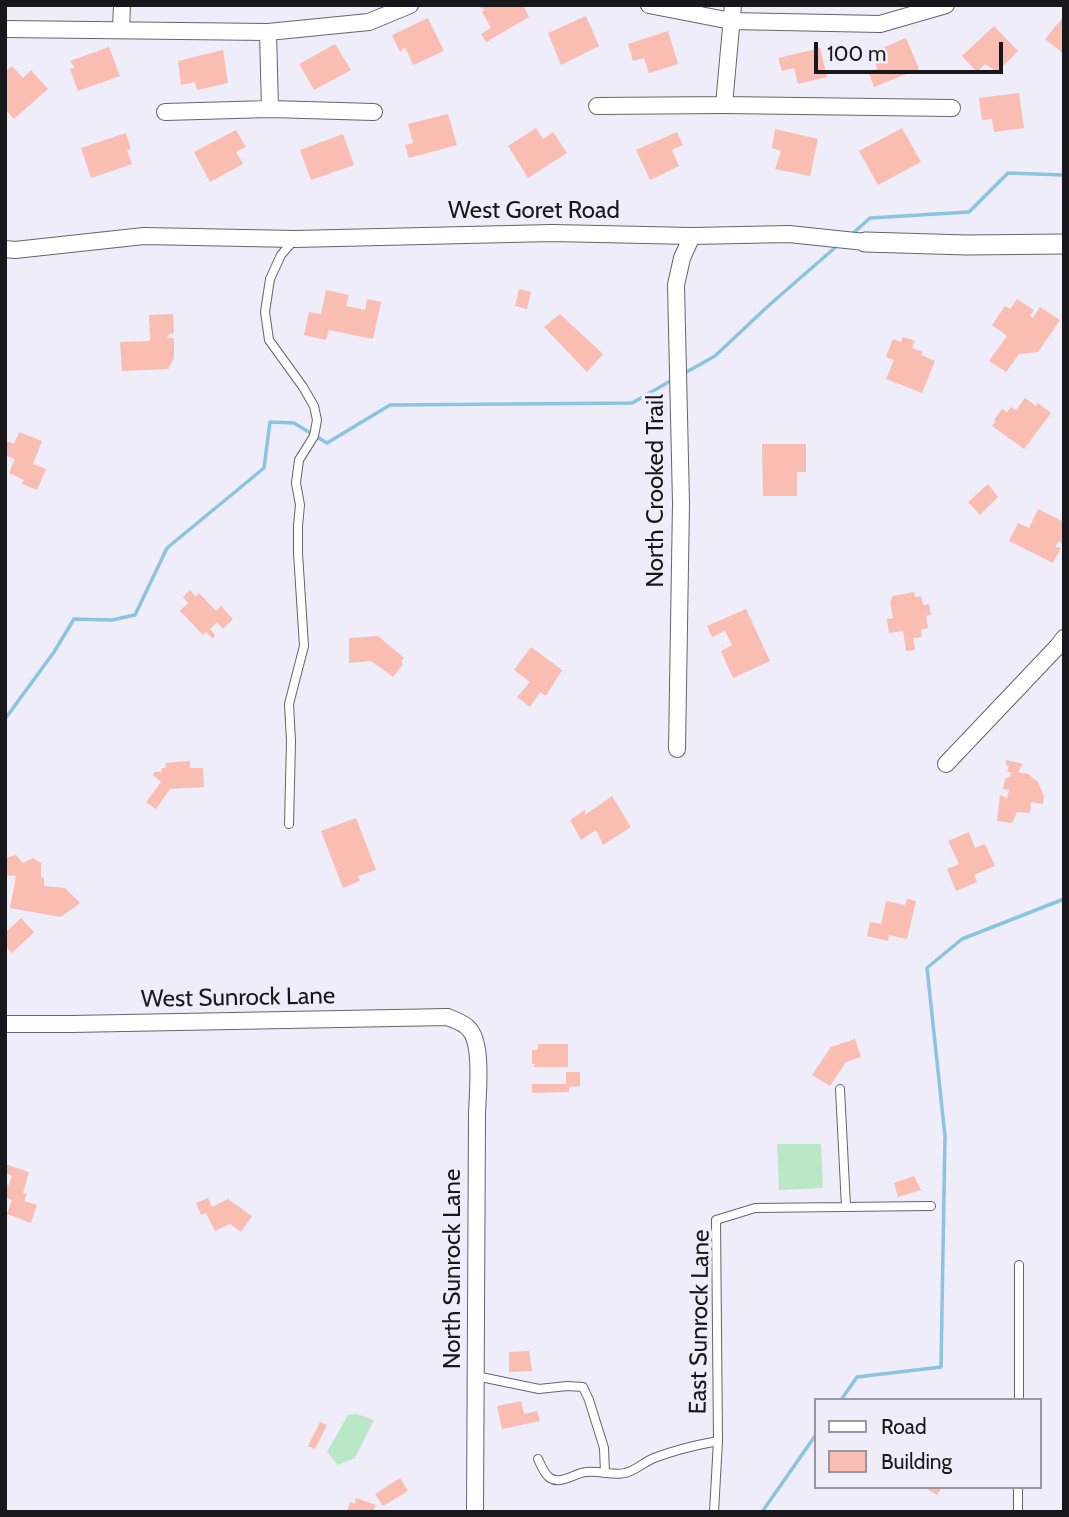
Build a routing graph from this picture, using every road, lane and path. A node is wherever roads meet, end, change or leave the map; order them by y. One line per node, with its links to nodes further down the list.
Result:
1 (122, 5): 7 (street)
2 (410, 5): 8 (street)
3 (649, 5): 5 (street)
4 (946, 5): 5 (street)
5 (732, 13): 9 (street)
6 (5, 29): 7 (street)
7 (121, 30): 8 (street)
8 (268, 32): 11 (street)
9 (724, 105): 10 (street); 12 (street)
10 (597, 106)
11 (270, 108): 13 (street); 14 (street)
12 (952, 108)
13 (164, 112)
14 (374, 112)
15 (692, 236): 16 (street, West Goret Road); 17 (street, West Goret Road); 21 (street, North Crooked Trail)
16 (295, 239): 19 (street, West Goret Road); 23 (lane)
17 (865, 242): 18 (street, West Goret Road)
18 (1064, 244)
19 (5, 249)
20 (1064, 638): 22 (street)
21 (677, 749)
22 (946, 764)
23 (289, 824)
24 (5, 1024): 25 (street, West Sunrock Lane)
25 (469, 1028): 30 (street, North Sunrock Lane)
26 (840, 1088): 28 (lane)
27 (931, 1206): 28 (lane, East Sunrock Lane)
28 (846, 1208): 32 (lane, East Sunrock Lane)
29 (1019, 1265): 31 (lane)
30 (475, 1376): 34 (lane); 36 (street, North Sunrock Lane)
31 (1019, 1398)
32 (718, 1441): 34 (lane); 37 (lane, East Sunrock Lane)
33 (538, 1459): 34 (lane)
34 (605, 1473)
35 (1018, 1489): 38 (lane)
36 (475, 1512)
37 (714, 1512)
38 (1018, 1512)

